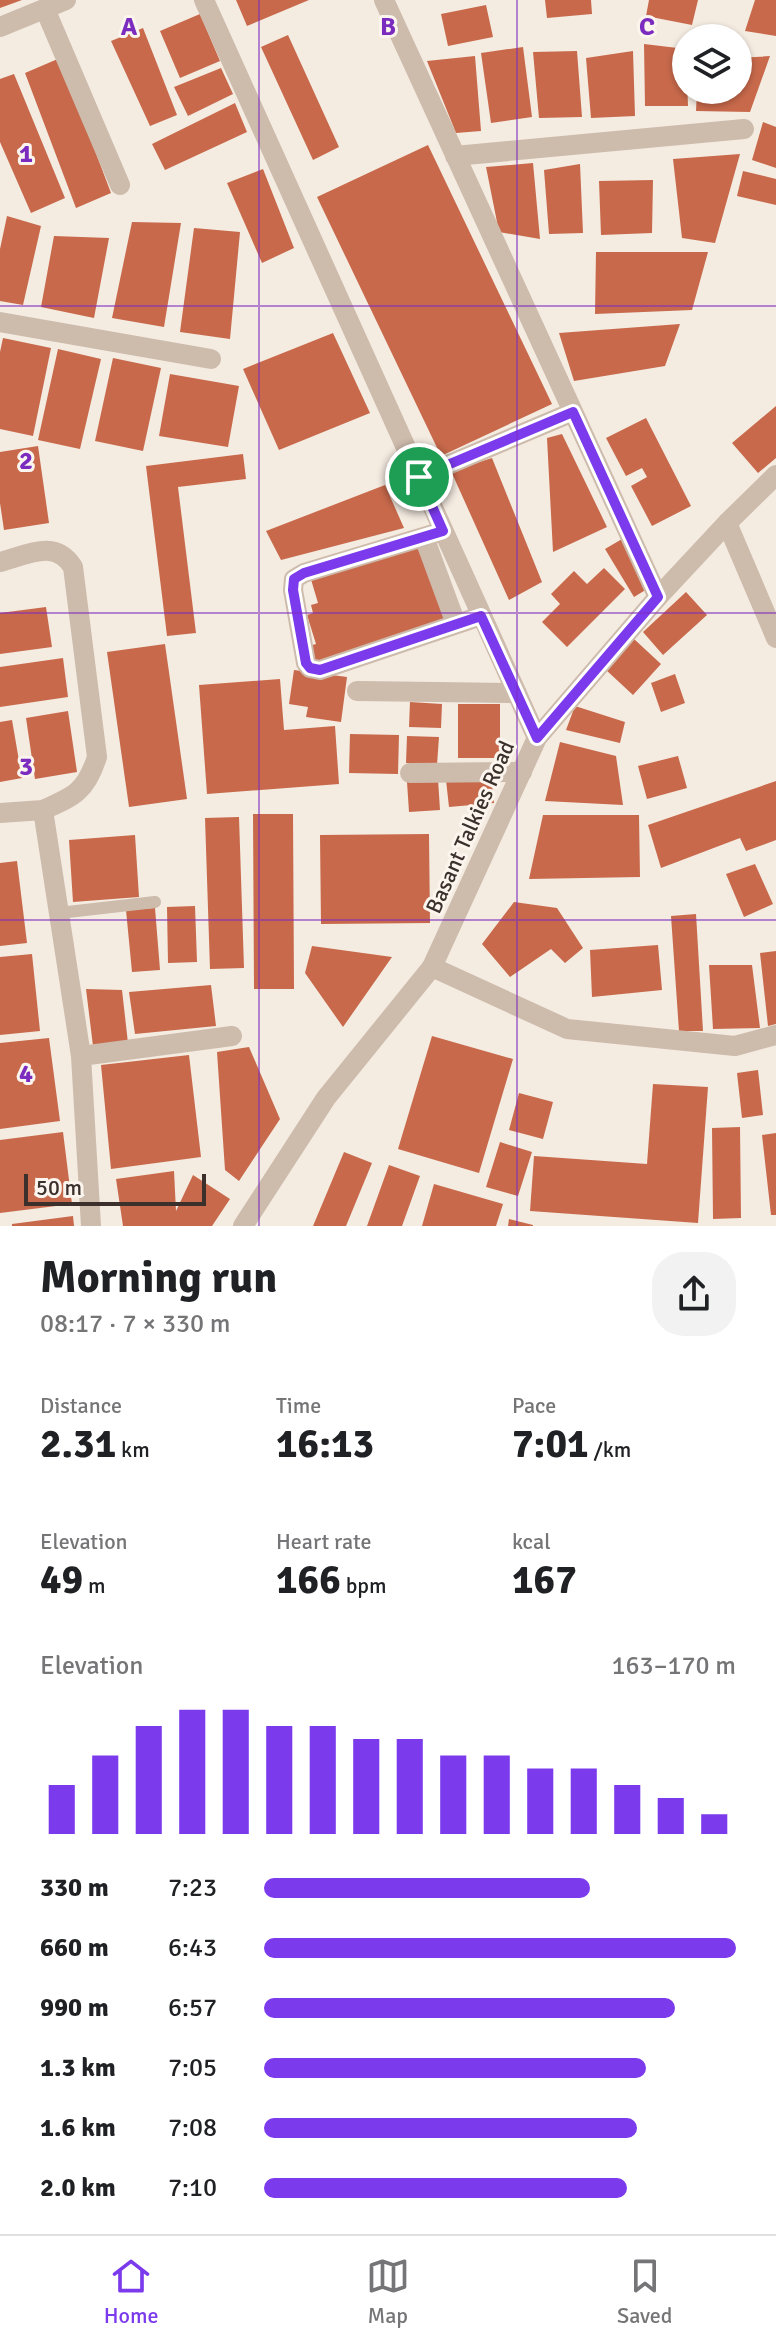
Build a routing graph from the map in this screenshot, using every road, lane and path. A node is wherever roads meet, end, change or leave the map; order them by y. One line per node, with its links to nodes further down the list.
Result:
1 (66, 0): 4 (street)
2 (204, 0): 13 (street)
3 (384, 0): 7 (street)
4 (45, 9): 5 (street); 8 (street)
5 (0, 27)
6 (744, 129): 7 (street)
7 (455, 156): 11 (street)
8 (120, 185)
9 (0, 322): 10 (street)
10 (211, 359)
11 (573, 412): 13 (street); 17 (street)
12 (776, 475): 14 (street, Basant Talkies Road)
13 (419, 477): 15 (street)
14 (727, 523): 17 (street, Basant Talkies Road); 20 (street)
15 (434, 534): 18 (street); 19 (street); 19 (street)
16 (0, 562): 26 (street)
17 (658, 597): 23 (street, Basant Talkies Road)
18 (481, 616): 19 (street); 22 (street)
19 (456, 624)
20 (776, 638)
21 (357, 691): 22 (street)
22 (517, 693): 23 (street)
23 (537, 738): 24 (street, Basant Talkies Road)
24 (522, 772): 25 (street); 30 (street, Basant Talkies Road)
25 (410, 773)
26 (43, 810): 27 (street); 29 (street)
27 (0, 813)
28 (155, 902): 29 (lane)
29 (59, 913): 33 (street)
30 (432, 967): 31 (street); 35 (street, Basant Talkies Road)
31 (776, 1035)
32 (232, 1036): 33 (street)
33 (81, 1056): 34 (street)
34 (91, 1226)
35 (243, 1226)

